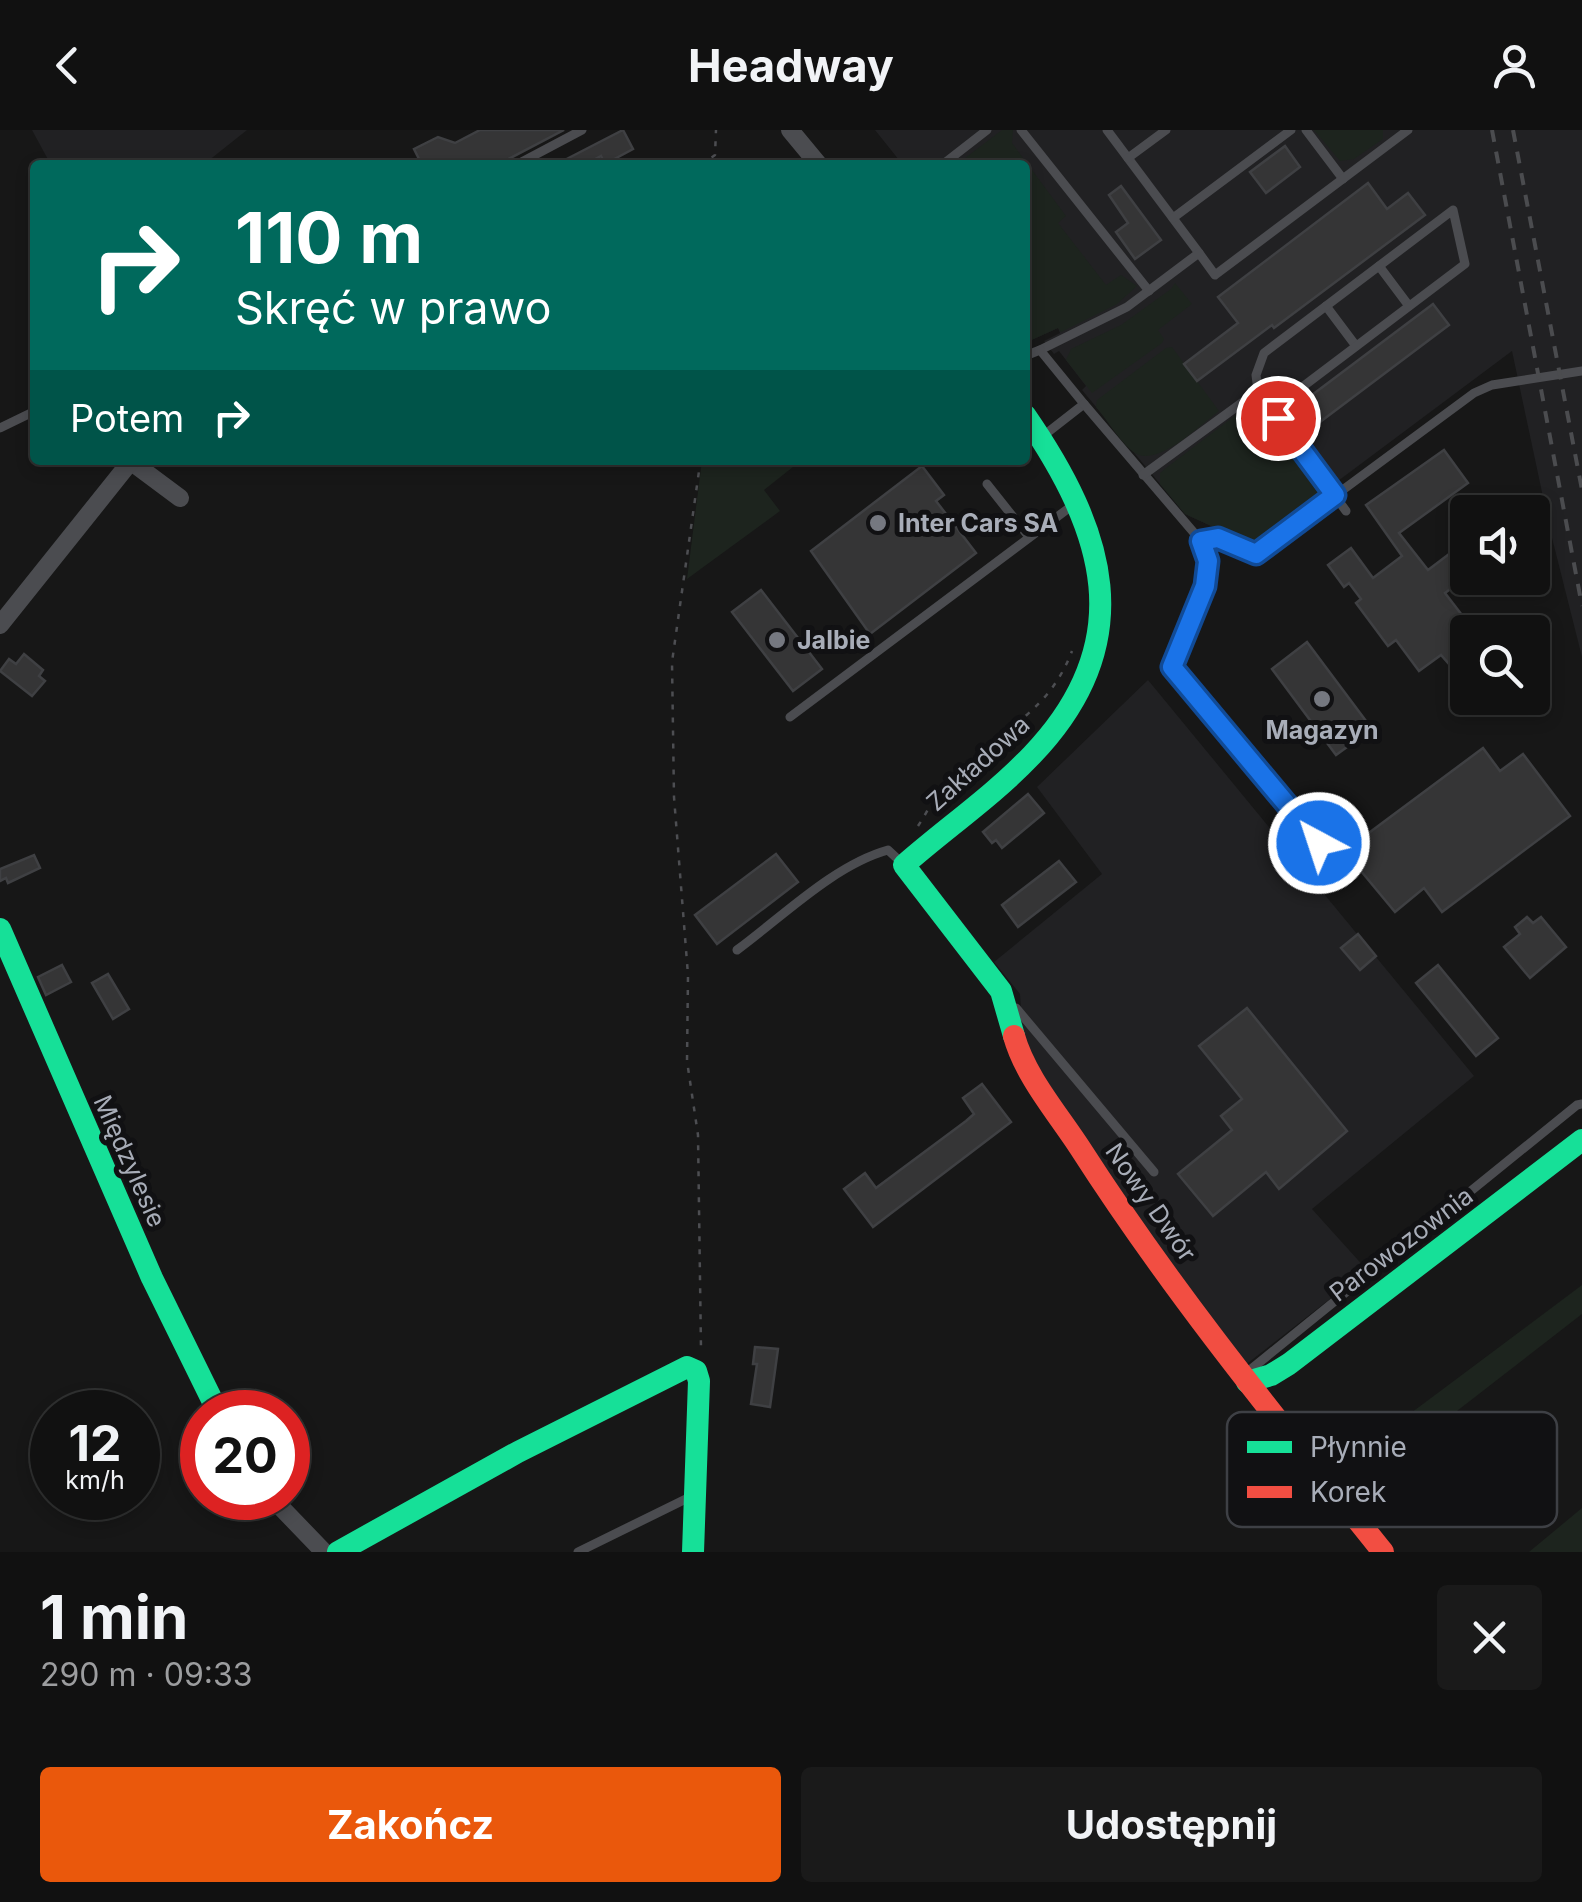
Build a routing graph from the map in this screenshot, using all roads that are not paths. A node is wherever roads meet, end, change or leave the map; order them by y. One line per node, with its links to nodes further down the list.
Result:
1 (582, 130): 11 (lane)
2 (790, 130): 12 (street)
3 (987, 130): 13 (lane)
4 (1021, 130): 18 (lane)
5 (1107, 130): 10 (lane)
6 (1166, 130): 10 (lane)
7 (1291, 130): 15 (lane)
8 (1306, 130): 14 (lane)
9 (1408, 130): 14 (lane)
10 (1128, 158): 15 (lane)
11 (525, 160)
12 (816, 160)
13 (948, 160)
14 (1343, 180): 16 (lane)
15 (1173, 218): 16 (lane)
16 (1199, 254): 18 (lane)
17 (1379, 266): 19 (lane); 20 (lane); 20 (lane)
18 (1149, 292): 22 (lane)
19 (1326, 306): 21 (lane); 25 (lane)
20 (1409, 306): 21 (lane)
21 (1356, 346): 27 (lane)
22 (1040, 350): 23 (lane); 26 (lane)
23 (1030, 354)
24 (1582, 371): 36 (lane)
25 (1258, 391): 27 (lane); 34 (lane)
26 (1084, 404): 31 (lane); 34 (lane)
27 (1272, 410): 36 (lane)
28 (30, 413): 30 (lane)
29 (1030, 421): 31 (street, Zakładowa)
30 (0, 428)
31 (1042, 437): 38 (street, Zakładowa)
32 (127, 465): 42 (street)
33 (135, 465): 37 (street)
34 (1143, 475): 41 (lane)
35 (988, 484): 40 (lane)
36 (1335, 495): 39 (lane); 41 (lane)
37 (180, 498)
38 (1080, 501): 40 (lane); 45 (street, Zakładowa)
39 (1346, 510)
40 (1029, 537): 43 (lane)
41 (1201, 541): 44 (lane)
42 (0, 625)
43 (790, 717)
44 (1319, 843)
45 (904, 866): 47 (lane); 48 (street, Nowy Dwór)
46 (0, 929): 53 (street, Międzylesie)
47 (737, 950)
48 (1001, 991): 51 (lane); 52 (street, Nowy Dwór)
49 (1582, 1104): 52 (lane)
50 (1582, 1140): 52 (street, Parowozownia)
51 (1154, 1172)
52 (1245, 1379): 54 (street, Nowy Dwór)
53 (207, 1390)
54 (1271, 1412)
55 (694, 1495): 59 (street); 60 (lane); 61 (street)
56 (293, 1520): 58 (street)
57 (1363, 1527): 62 (street, Nowy Dwór)
58 (324, 1552)
59 (338, 1552)
60 (578, 1552)
61 (692, 1552)
62 (1383, 1552)

